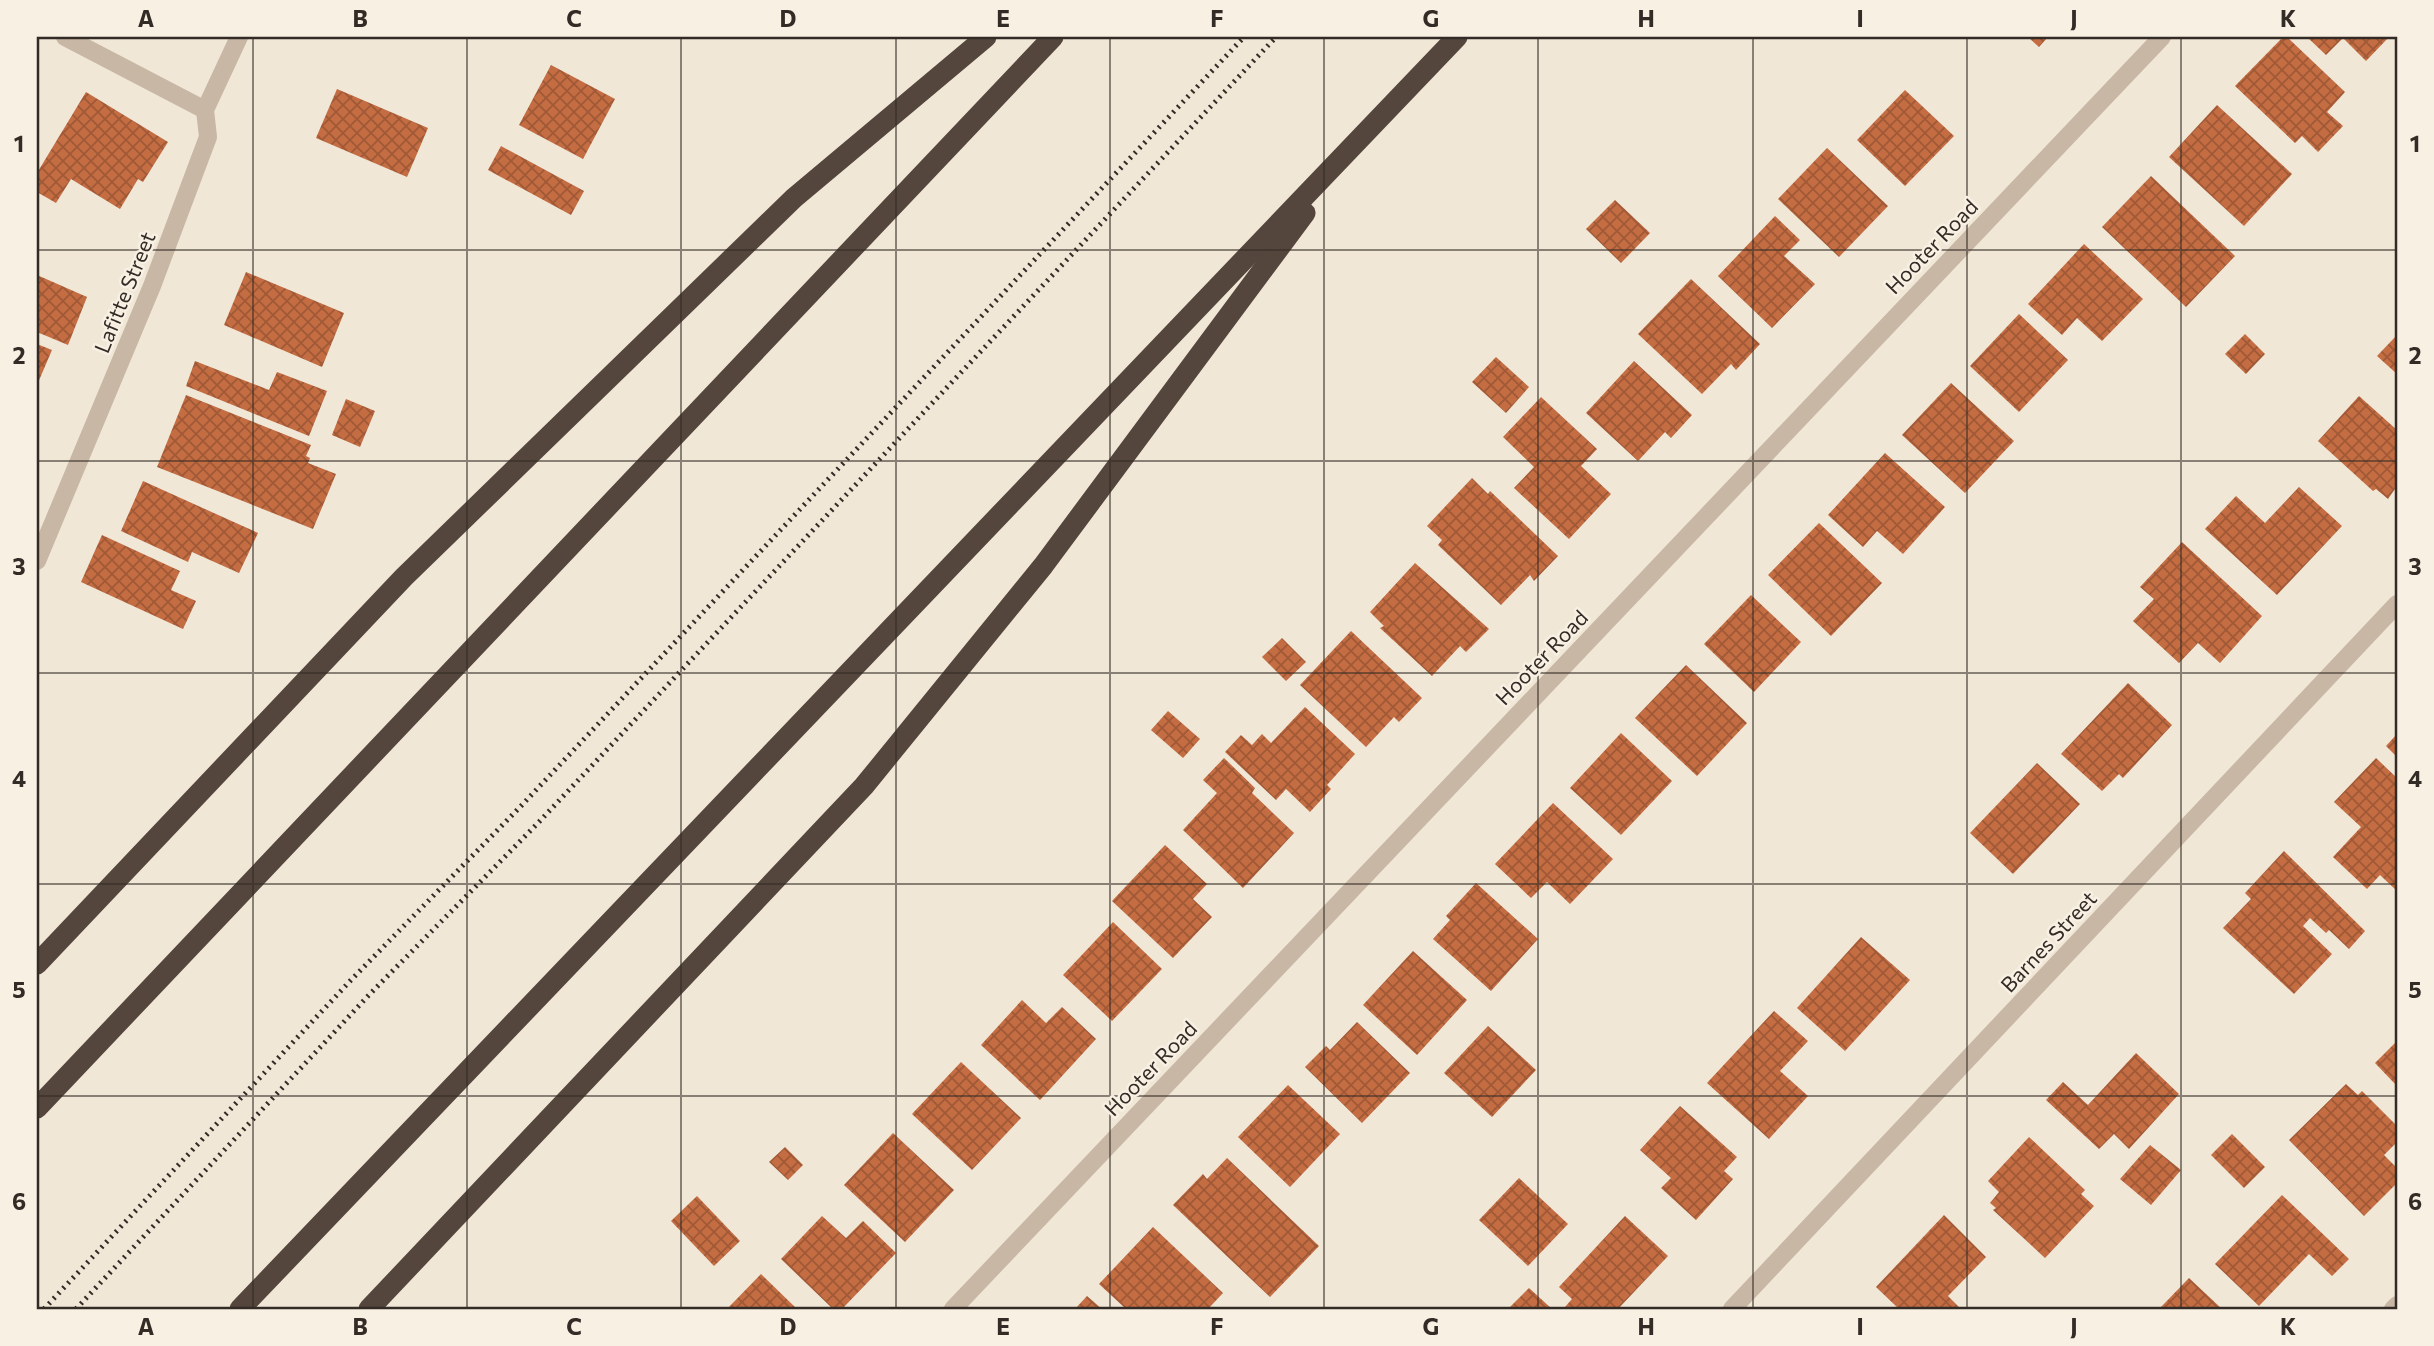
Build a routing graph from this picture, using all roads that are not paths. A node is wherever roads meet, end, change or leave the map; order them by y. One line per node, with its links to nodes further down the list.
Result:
1 (65, 37): 7 (street)
2 (239, 37): 7 (street, Lafitte Street)
3 (986, 37): 11 (highway)
4 (1053, 37): 12 (highway)
5 (1457, 37): 8 (highway)
6 (2162, 37): 16 (street, Hooter Road)
7 (205, 110): 9 (street, Lafitte Street)
8 (1358, 141): 14 (highway); 15 (highway)
9 (37, 561)
10 (2397, 604): 17 (street, Barnes Street)
11 (37, 964)
12 (37, 1108)
13 (2397, 1305): 18 (street)
14 (240, 1309)
15 (369, 1309)
16 (953, 1309)
17 (1732, 1309)
18 (2393, 1309)

